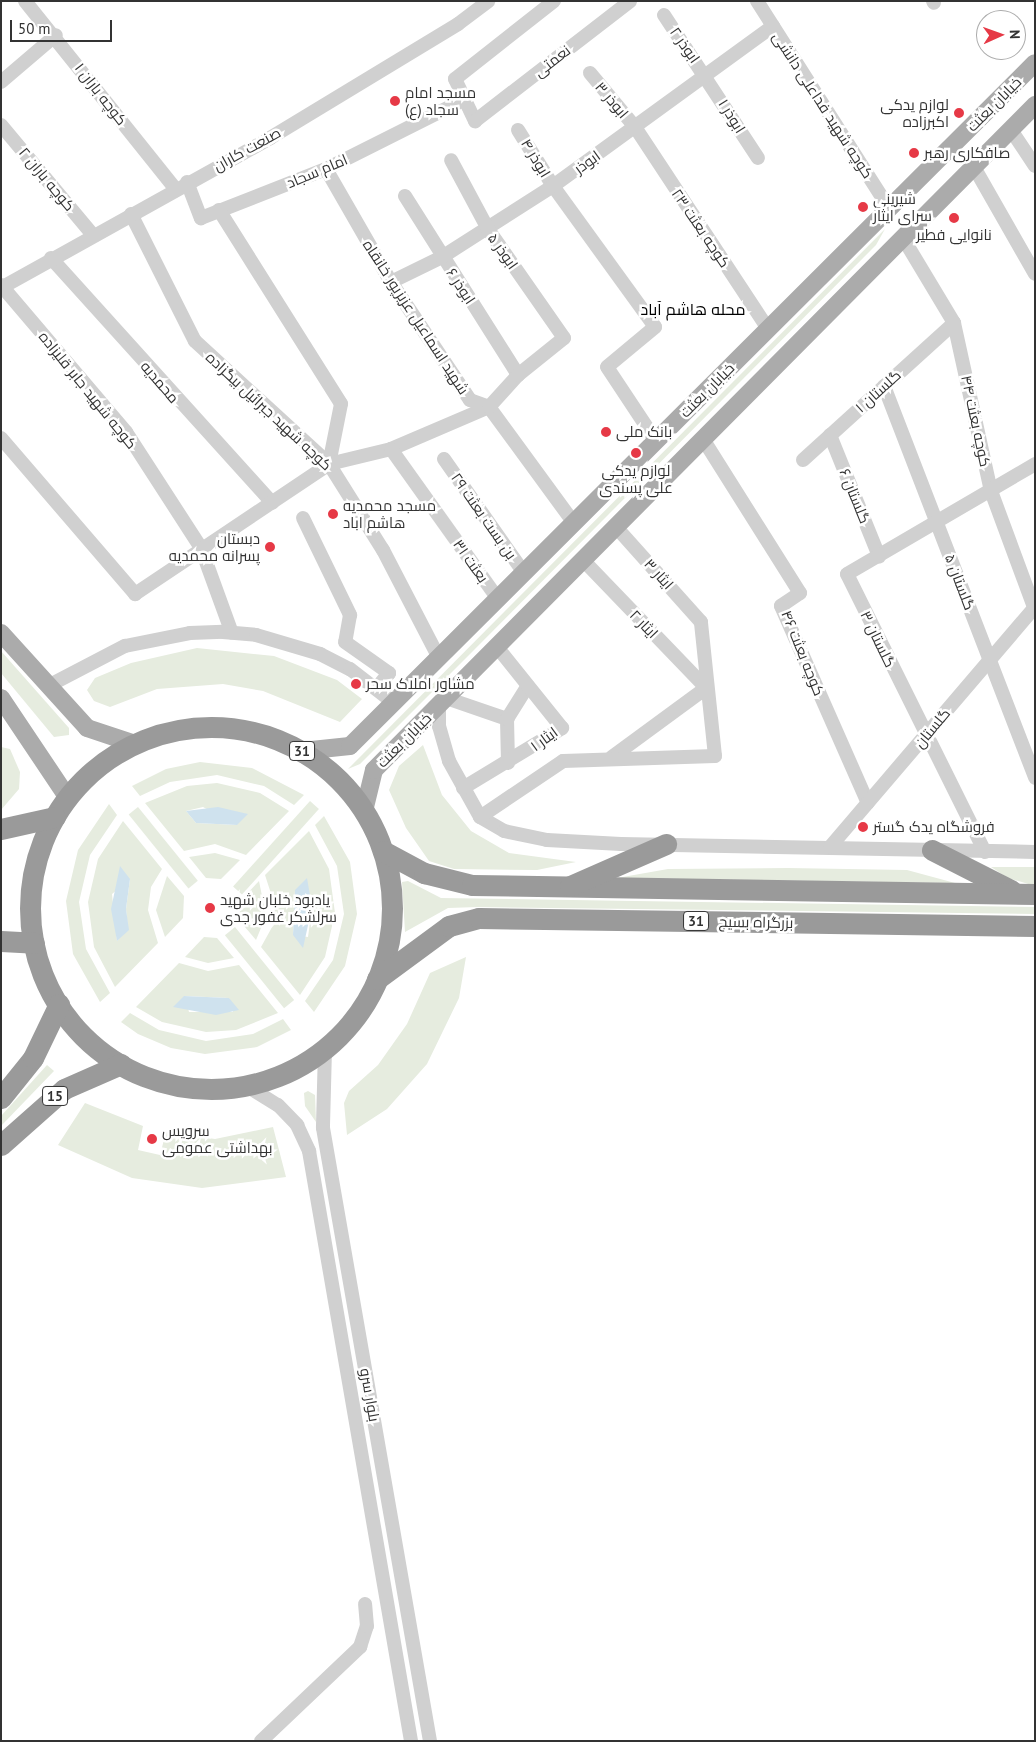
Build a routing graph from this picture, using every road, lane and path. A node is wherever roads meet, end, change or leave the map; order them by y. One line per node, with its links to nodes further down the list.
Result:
1 (25, 1): 8 (street, کوچه باران ۱)
2 (488, 1): 24 (street, صنعت کاران)
3 (554, 1): 13 (street)
4 (630, 1): 13 (street, نعمتی)
5 (757, 1): 7 (street, کوچه شهید فداعلی دانشی)
6 (664, 15): 11 (street, ابوذر ۲)
7 (773, 26): 11 (street, ابوذر); 28 (street, کوچه شهید فداعلی دانشی)
8 (56, 35): 12 (street); 26 (street, کوچه باران ۱)
9 (1035, 63): 28 (main road, خیابان بعثت)
10 (590, 73): 16 (street, ابوذر ۳)
11 (706, 74): 16 (street, ابوذر); 19 (street, ابوذر ۱)
12 (1, 82)
13 (465, 99): 23 (street, امام سجاد)
14 (1035, 106): 18 (main road, خیابان بعثت)
15 (1, 125): 32 (street, کوچه باران ۲)
16 (635, 127): 25 (street, ابوذر); 40 (street, کوچه بعثت ۲۳)
17 (518, 130): 25 (street, ابوذر ۴)
18 (1011, 130): 21 (street); 22 (main road, خیابان بعثت)
19 (758, 158)
20 (450, 160): 31 (street, ابوذر ۵)
21 (1035, 166)
22 (974, 167): 33 (main road, خیابان بعثت); 36 (street)
23 (326, 169): 29 (street, امام سجاد); 37 (street, شهید اسماعیل عزیزپور خانقاه)
24 (187, 182): 26 (street, صنعت کاران); 29 (street, امام سجاد)
25 (553, 186): 31 (street, ابوذر); 47 (street, ابوذر ۴)
26 (174, 188): 30 (street, صنعت کاران)
27 (405, 196): 34 (street, ابوذر ۶)
28 (889, 208): 33 (main road); 40 (main road, خیابان بعثت)
29 (219, 210): 51 (street)
30 (131, 214): 32 (street, صنعت کاران); 51 (street, کوچه شهید جبرائیل بیگزاده)
31 (488, 229): 34 (street, ابوذر); 41 (street, ابوذر ۵)
32 (92, 234): 35 (street, صنعت کاران)
33 (904, 238): 39 (street, کوچه بعثت ۴۴); 46 (main road, خیابان بعثت)
34 (442, 257): 37 (street, ابوذر); 41 (street, ابوذر ۶)
35 (51, 258): 38 (street, صنعت کاران); 54 (street, محمدیه)
36 (1035, 274)
37 (391, 282): 43 (street, شهید اسماعیل عزیزپور خانقاه)
38 (2, 287): 59 (street, کوچه شهید جابر قلیزاده)
39 (954, 323): 42 (street, گلستان ۱); 53 (street, کوچه بعثت ۴۴)
40 (768, 329): 47 (main road, خیابان بعثت)
41 (518, 374): 43 (street)
42 (884, 386): 44 (street, گلستان ۱); 57 (street, گلستان ۵)
43 (489, 406): 48 (street); 56 (street, شهید اسماعیل عزیزپور خانقاه)
44 (830, 435): 50 (street, گلستان ۱); 60 (street, گلستان ۶)
45 (1, 438): 59 (street)
46 (703, 439): 58 (main road, خیابان بعثت); 86 (street, کوچه بعثت ۴۶)
47 (656, 441): 56 (main road, خیابان بعثت)
48 (391, 449): 51 (street); 63 (street, بعثت ۳۱)
49 (444, 460): 62 (street, بن بست بعثت ۲۹)
50 (803, 460)
51 (329, 464): 54 (street); 68 (street, کوچه شهید جبرائیل بیگزاده)
52 (1035, 464): 53 (street, گلستان ۳)
53 (991, 491): 57 (street, گلستان ۳); 64 (street, کوچه بعثت ۴۴)
54 (272, 503): 59 (street)
55 (303, 518): 72 (street)
56 (574, 523): 62 (main road, خیابان بعثت)
57 (937, 524): 60 (street, گلستان ۳); 69 (street, گلستان ۵)
58 (616, 527): 61 (main road, خیابان بعثت); 73 (street, ایثار ۳)
59 (201, 548): 66 (street, کوچه شهید جابر قلیزاده)
60 (879, 556): 78 (street, گلستان ۳)
61 (583, 560): 67 (main road, خیابان بعثت); 73 (street, ایثار ۲)
62 (524, 573): 63 (main road, خیابان بعثت)
63 (498, 599): 68 (main road, خیابان بعثت)
64 (1034, 609): 69 (street, گلستان)
65 (1, 632): 70 (main road)
66 (232, 633): 70 (street); 72 (street)
67 (496, 646): 71 (street, ایثار ۱); 75 (main road, خیابان بعثت)
68 (439, 658): 76 (main road, خیابان بعثت)
69 (990, 660): 78 (street, گلستان); 83 (street, گلستان ۵)
70 (48, 686): 79 (main road)
71 (528, 686): 77 (street); 82 (street, ایثار ۱)
72 (377, 688): 76 (street)
73 (706, 688): 81 (street); 81 (street)
74 (1, 698): 85 (main road)
75 (442, 701): 77 (street); 84 (street); 87 (main road, خیابان بعثت)
76 (394, 703): 80 (main road, خیابان بعثت)
77 (507, 720): 82 (street, ایثار ۱)
78 (925, 736): 86 (street, گلستان); 95 (street, گلستان ۳)
79 (135, 744): 80 (highway, 31); 85 (highway, 31)
80 (302, 751): 87 (highway, 31)
81 (612, 758): 89 (street)
82 (508, 763): 84 (street, ایثار ۱)
83 (1035, 778)
84 (463, 788): 89 (street)
85 (68, 798): 88 (highway, 31)
86 (868, 803): 92 (street, گلستان)
87 (364, 812): 94 (highway, 31)
88 (55, 817): 90 (highway); 101 (highway, 31)
89 (480, 817): 91 (street)
90 (1, 829)
91 (666, 844): 92 (street); 97 (highway)
92 (830, 847): 93 (street)
93 (932, 850): 95 (street); 98 (highway)
94 (383, 851): 97 (highway, 31); 102 (highway, 31)
95 (985, 852): 96 (street)
96 (1035, 852)
97 (562, 889): 98 (highway, 31)
98 (1025, 893)
99 (1035, 926): 102 (highway, بزرگراه بسیج / 31)
100 (1, 942): 101 (highway)
101 (34, 944): 103 (highway, 31)
102 (377, 979): 104 (highway, 31)
103 (58, 1004): 105 (highway, 31); 107 (highway)
104 (325, 1049): 106 (highway, 31); 112 (street, بلوار سرو)
105 (121, 1064): 106 (highway, 31); 108 (highway, 15)
106 (247, 1086): 111 (street, بلوار سرو)
107 (1, 1098)
108 (1, 1145)
109 (365, 1604): 110 (street)
110 (261, 1741)
111 (411, 1741)
112 (430, 1741)

